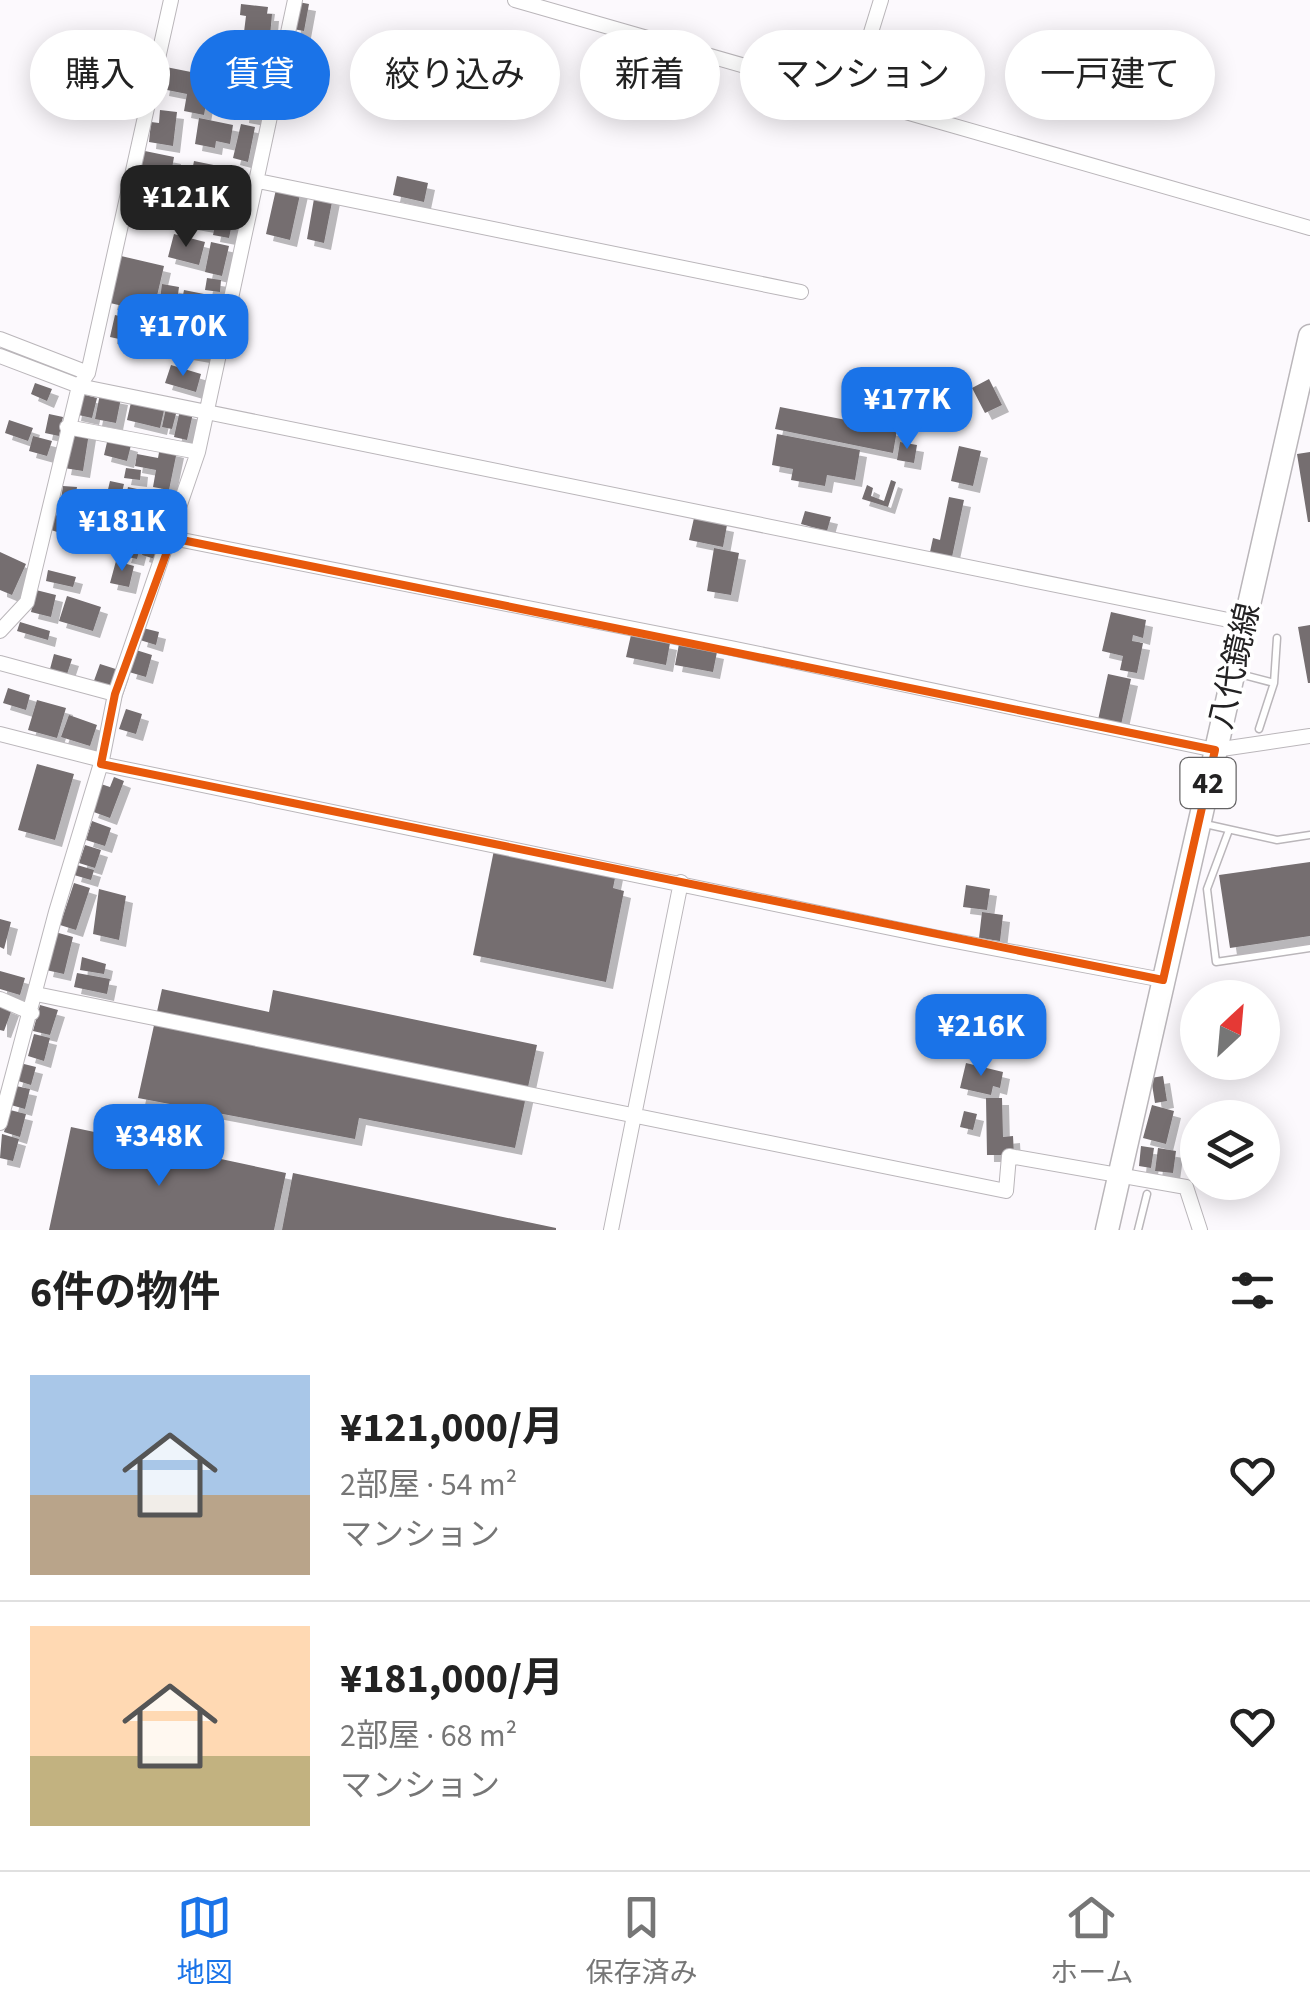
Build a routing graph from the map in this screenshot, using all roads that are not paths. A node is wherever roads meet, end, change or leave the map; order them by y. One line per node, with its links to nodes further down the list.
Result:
1 (171, 0): 14 (street)
2 (295, 0): 8 (street)
3 (515, 0): 6 (street)
4 (881, 0): 5 (street)
5 (872, 30)
6 (740, 65)
7 (932, 120): 9 (street)
8 (258, 181): 10 (street); 15 (street)
9 (1310, 228)
10 (802, 292)
11 (0, 339): 14 (street)
12 (1309, 347): 19 (main road, 八代鏡線 / 42)
13 (0, 356): 14 (street)
14 (83, 379): 15 (street); 16 (street)
15 (208, 415): 17 (street); 19 (street)
16 (67, 428): 17 (street); 20 (street)
17 (198, 452): 18 (street)
18 (172, 538): 25 (street); 29 (street)
19 (1244, 623): 23 (main road, 八代鏡線 / 42)
20 (0, 631)
21 (1277, 638): 24 (lane)
22 (0, 663): 25 (street)
23 (1232, 672): 24 (lane); 29 (main road, 八代鏡線 / 42)
24 (1274, 682): 26 (lane)
25 (115, 694): 30 (street)
26 (1259, 728)
27 (0, 734): 30 (street)
28 (1310, 736): 29 (street)
29 (1215, 750): 31 (main road, 八代鏡線 / 42)
30 (102, 762): 34 (street); 37 (street)
31 (1198, 823): 32 (lane); 36 (main road, 八代鏡線 / 42)
32 (1229, 830): 33 (lane); 35 (lane)
33 (1310, 836)
34 (681, 882): 36 (street); 40 (street)
35 (1310, 948)
36 (1163, 980): 42 (main road, 八代鏡線 / 42)
37 (36, 994): 39 (street); 40 (street)
38 (0, 999): 39 (street)
39 (32, 1013): 41 (street)
40 (634, 1118): 42 (street); 44 (street)
41 (0, 1123)
42 (1119, 1176): 45 (main road, 八代鏡線 / 42); 47 (street)
43 (1147, 1194): 46 (lane)
44 (611, 1230)
45 (1107, 1230)
46 (1138, 1230)
47 (1200, 1230)

